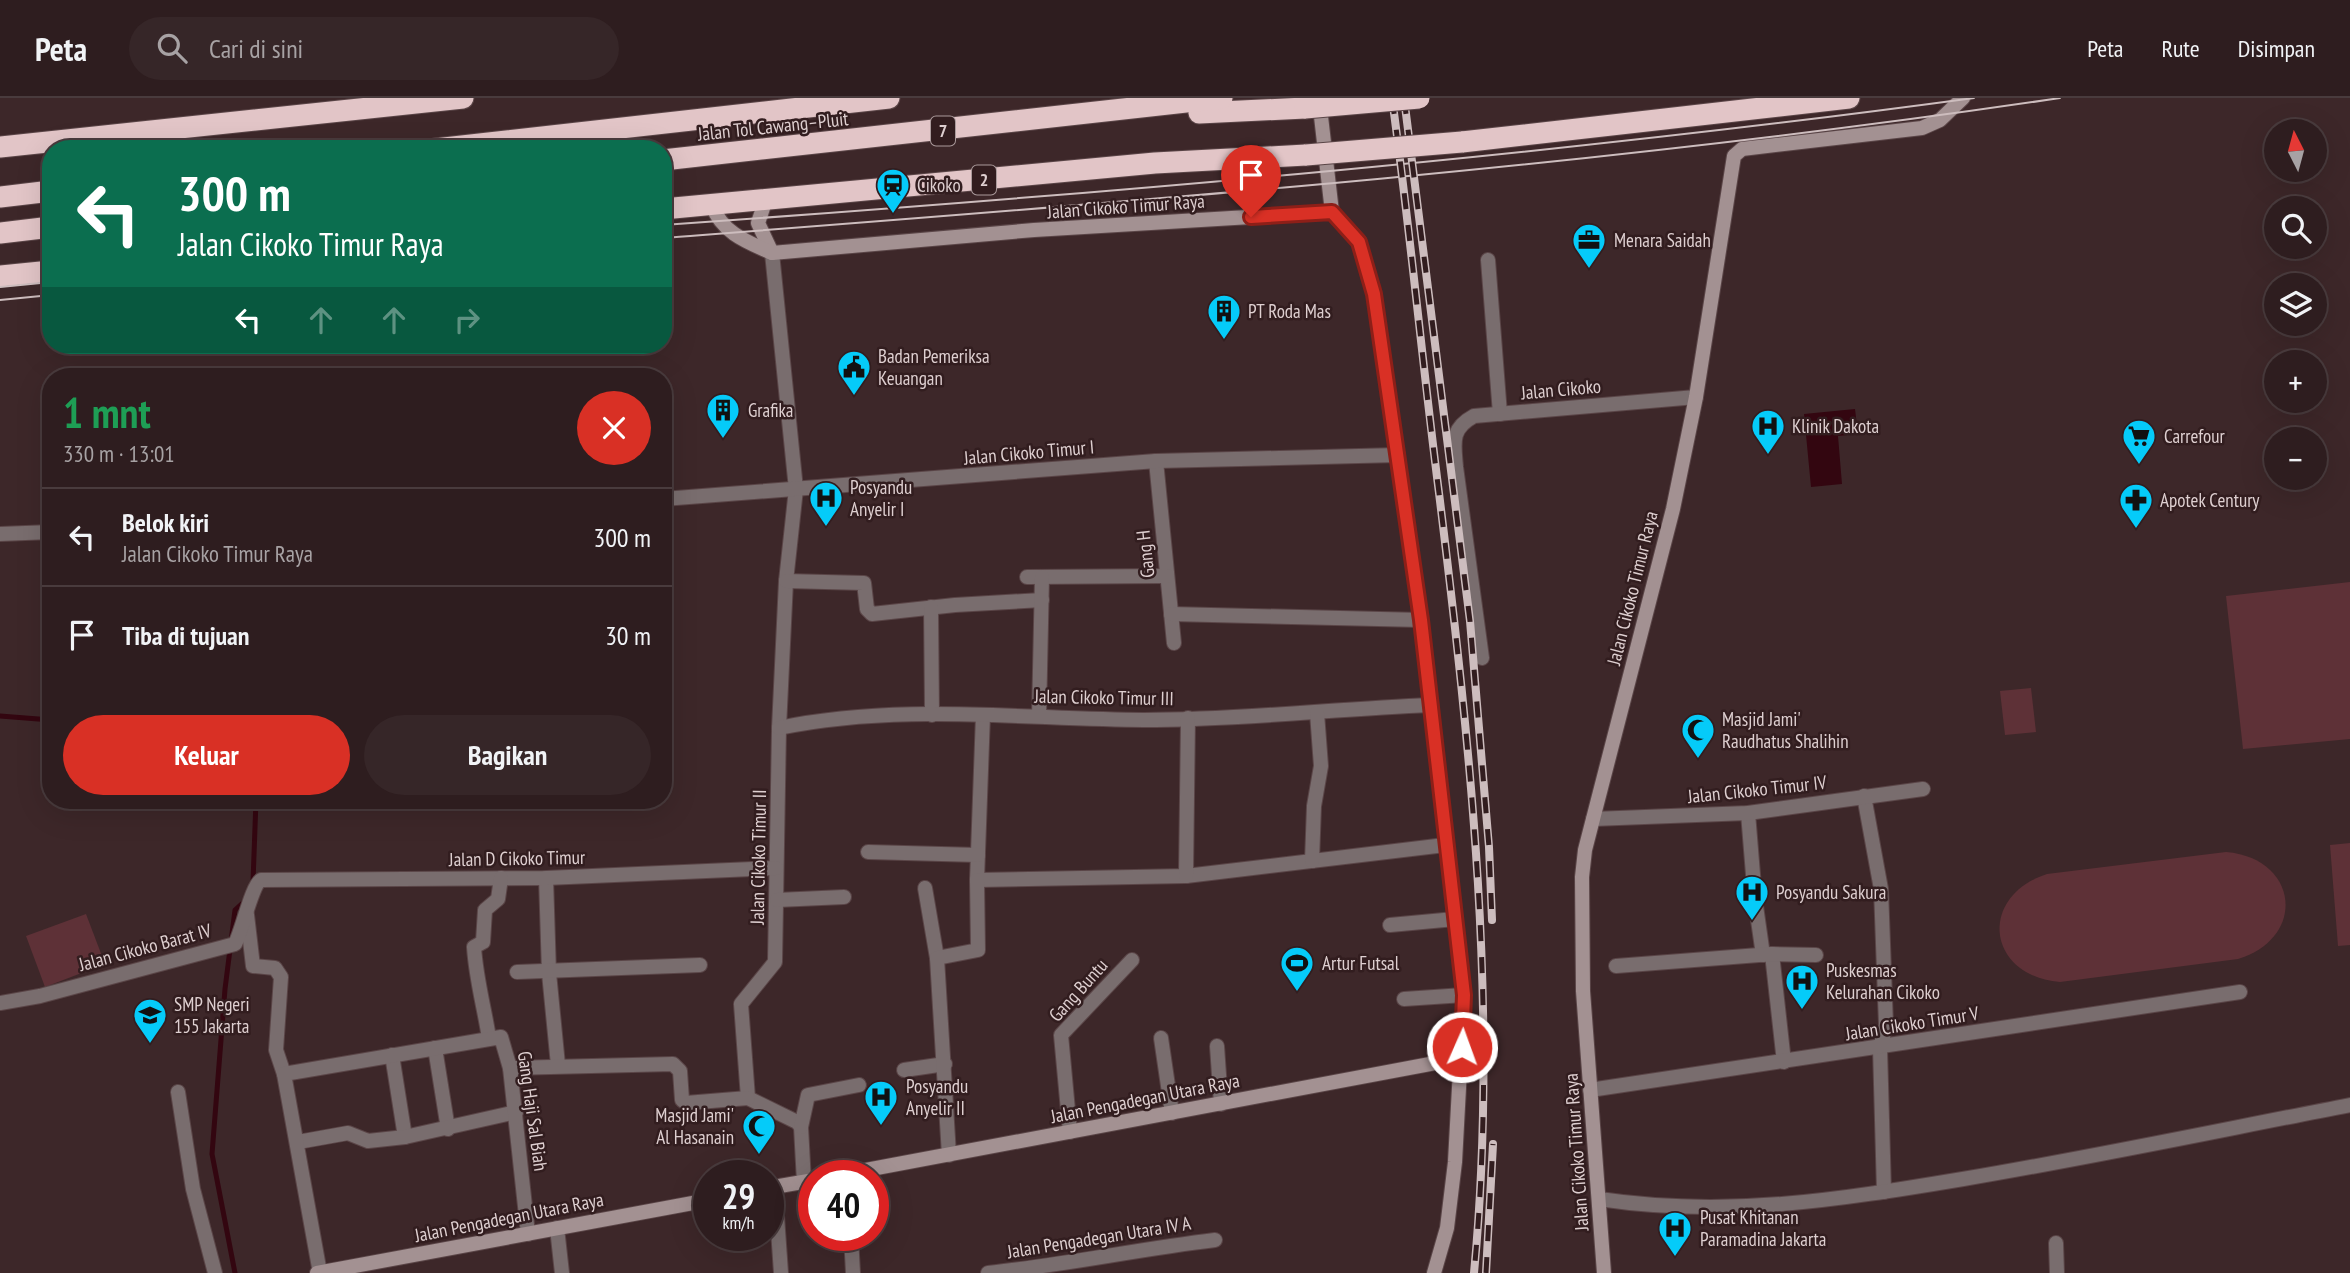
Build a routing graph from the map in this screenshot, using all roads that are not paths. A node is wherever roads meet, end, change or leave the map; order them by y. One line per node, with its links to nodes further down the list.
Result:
1 (463, 98): 9 (highway)
2 (889, 98): 10 (highway, Jalan Tol Cawang–Pluit)
3 (1222, 98): 8 (highway, Jalan Tol Cawang–Pluit / 7)
4 (1419, 98): 7 (highway, bridge)
5 (1849, 98): 16 (highway, 2, bridge)
6 (1963, 98): 26 (street, Jalan Cikoko Timur Raya)
7 (1312, 103): 8 (highway); 19 (street)
8 (1035, 121): 13 (highway, Jalan Tol Cawang–Pluit / 7)
9 (66, 140)
10 (515, 140)
11 (42, 143): 12 (highway)
12 (0, 147)
13 (672, 159)
14 (42, 192): 15 (highway)
15 (0, 197)
16 (766, 199): 17 (highway, 2); 22 (street)
17 (712, 205): 18 (highway, 2); 22 (street, Jalan Cikoko Timur Raya)
18 (672, 208)
19 (1332, 212): 22 (street, Jalan Cikoko Timur Raya); 28 (street)
20 (42, 228): 21 (highway)
21 (0, 233)
22 (772, 253): 30 (street, Jalan Cikoko Timur II)
23 (1488, 260): 27 (street, Jalan Cikoko)
24 (42, 272): 25 (highway)
25 (0, 276)
26 (1696, 397): 27 (street, Jalan Cikoko); 52 (street, Jalan Cikoko Timur Raya)
27 (1500, 414): 41 (street)
28 (1398, 455): 29 (street, Jalan Cikoko Timur I); 39 (street)
29 (1156, 461): 30 (street, Jalan Cikoko Timur I); 34 (street, Gang H)
30 (796, 489): 31 (street, Jalan Cikoko Timur I); 35 (street, Jalan Cikoko Timur II)
31 (672, 498)
32 (42, 532): 33 (street)
33 (0, 534)
34 (1167, 576): 36 (street); 38 (street, Gang H)
35 (786, 581): 37 (street); 48 (street, Jalan Cikoko Timur II)
36 (1042, 600): 37 (street); 46 (street)
37 (931, 607): 44 (street)
38 (1171, 614): 39 (street); 40 (street, Gang H)
39 (1421, 620): 42 (street)
40 (1174, 643)
41 (1482, 658)
42 (1430, 705): 43 (street, Jalan Cikoko Timur III); 53 (street)
43 (1317, 713): 47 (street, Jalan Cikoko Timur III); 56 (street)
44 (932, 715): 45 (street, Jalan Cikoko Timur III); 48 (street, Jalan Cikoko Timur III)
45 (984, 715): 46 (street, Jalan Cikoko Timur III); 55 (street)
46 (1039, 716): 47 (street, Jalan Cikoko Timur III)
47 (1188, 718): 58 (street)
48 (779, 727): 57 (street, Jalan Cikoko Timur II)
49 (1923, 789): 50 (street, Jalan Cikoko Timur IV)
50 (1864, 796): 51 (street, Jalan Cikoko Timur IV); 85 (street)
51 (1748, 813): 52 (street, Jalan Cikoko Timur IV); 69 (street)
52 (1593, 819): 95 (street, Jalan Cikoko Timur Raya)
53 (1445, 845): 56 (street); 67 (street)
54 (868, 852): 55 (street)
55 (978, 855): 61 (street)
56 (1312, 861): 58 (street)
57 (776, 868): 60 (street, Jalan D Cikoko Timur); 65 (street, Jalan Cikoko Timur II)
58 (1186, 876): 61 (street)
59 (501, 878): 60 (street, Jalan D Cikoko Timur); 62 (street, Jalan D Cikoko Timur); 81 (street, Gang Haji Sal Biah)
60 (546, 878): 76 (street)
61 (977, 880): 71 (street)
62 (258, 881): 66 (street, Jalan Cikoko Barat IV)
63 (925, 888): 71 (street)
64 (844, 897): 65 (street)
65 (777, 900): 97 (street, Jalan Cikoko Timur II)
66 (247, 914): 80 (street, Jalan Cikoko Barat IV); 93 (street)
67 (1455, 919): 68 (street); 78 (street)
68 (1390, 925)
69 (1767, 955): 70 (street); 74 (street); 88 (street)
70 (1816, 955)
71 (937, 958): 89 (street)
72 (1132, 960): 104 (street, Gang Buntu)
73 (700, 965): 76 (street)
74 (1616, 966)
75 (517, 972): 76 (street)
76 (549, 973): 90 (street)
77 (2240, 992): 85 (street, Jalan Cikoko Timur V)
78 (1464, 995): 79 (street); 87 (street)
79 (1404, 999)
80 (0, 1003)
81 (495, 1038): 84 (street); 91 (street, Gang Haji Sal Biah)
82 (1161, 1038): 101 (street)
83 (1217, 1046): 98 (street)
84 (436, 1048): 86 (street); 103 (street)
85 (1880, 1048): 88 (street, Jalan Cikoko Timur V); 110 (street)
86 (392, 1055): 93 (street); 105 (street)
87 (1462, 1058): 98 (street, Jalan Pengadegan Utara Raya); 125 (street)
88 (1784, 1062): 95 (street, Jalan Cikoko Timur V)
89 (945, 1064): 92 (street); 107 (street)
90 (558, 1065): 91 (street); 97 (street)
91 (510, 1069): 100 (street, Gang Haji Sal Biah)
92 (904, 1070)
93 (284, 1074): 106 (street)
94 (859, 1085): 102 (street)
95 (1590, 1090): 111 (street, Jalan Cikoko Timur Raya)
96 (178, 1092): 119 (street)
97 (748, 1098): 102 (street)
98 (1221, 1104): 101 (street, Jalan Pengadegan Utara Raya)
99 (2350, 1105): 110 (street)
100 (516, 1112): 103 (street); 114 (street, Gang Haji Sal Biah)
101 (1172, 1113): 104 (street, Jalan Pengadegan Utara Raya)
102 (801, 1127): 108 (street)
103 (448, 1129): 105 (street)
104 (1070, 1132): 107 (street, Jalan Pengadegan Utara Raya)
105 (405, 1137): 106 (street)
106 (298, 1142): 120 (street)
107 (949, 1155): 109 (street, Jalan Pengadegan Utara Raya)
108 (806, 1160)
109 (889, 1166)
110 (1884, 1192): 111 (street)
111 (1599, 1199): 126 (street, Jalan Cikoko Timur Raya)
112 (693, 1202): 113 (street, Jalan Pengadegan Utara Raya)
113 (557, 1228): 114 (street, Jalan Pengadegan Utara Raya); 121 (street)
114 (528, 1234): 120 (street, Jalan Pengadegan Utara Raya)
115 (1215, 1240): 124 (street, Jalan Pengadegan Utara IV A)
116 (2056, 1244): 127 (street)
117 (779, 1251): 122 (street)
118 (852, 1251): 123 (street)
119 (215, 1273)
120 (318, 1273)
121 (562, 1273)
122 (781, 1273)
123 (853, 1273)
124 (991, 1273)
125 (1434, 1273)
126 (1604, 1273)
127 (2057, 1273)

